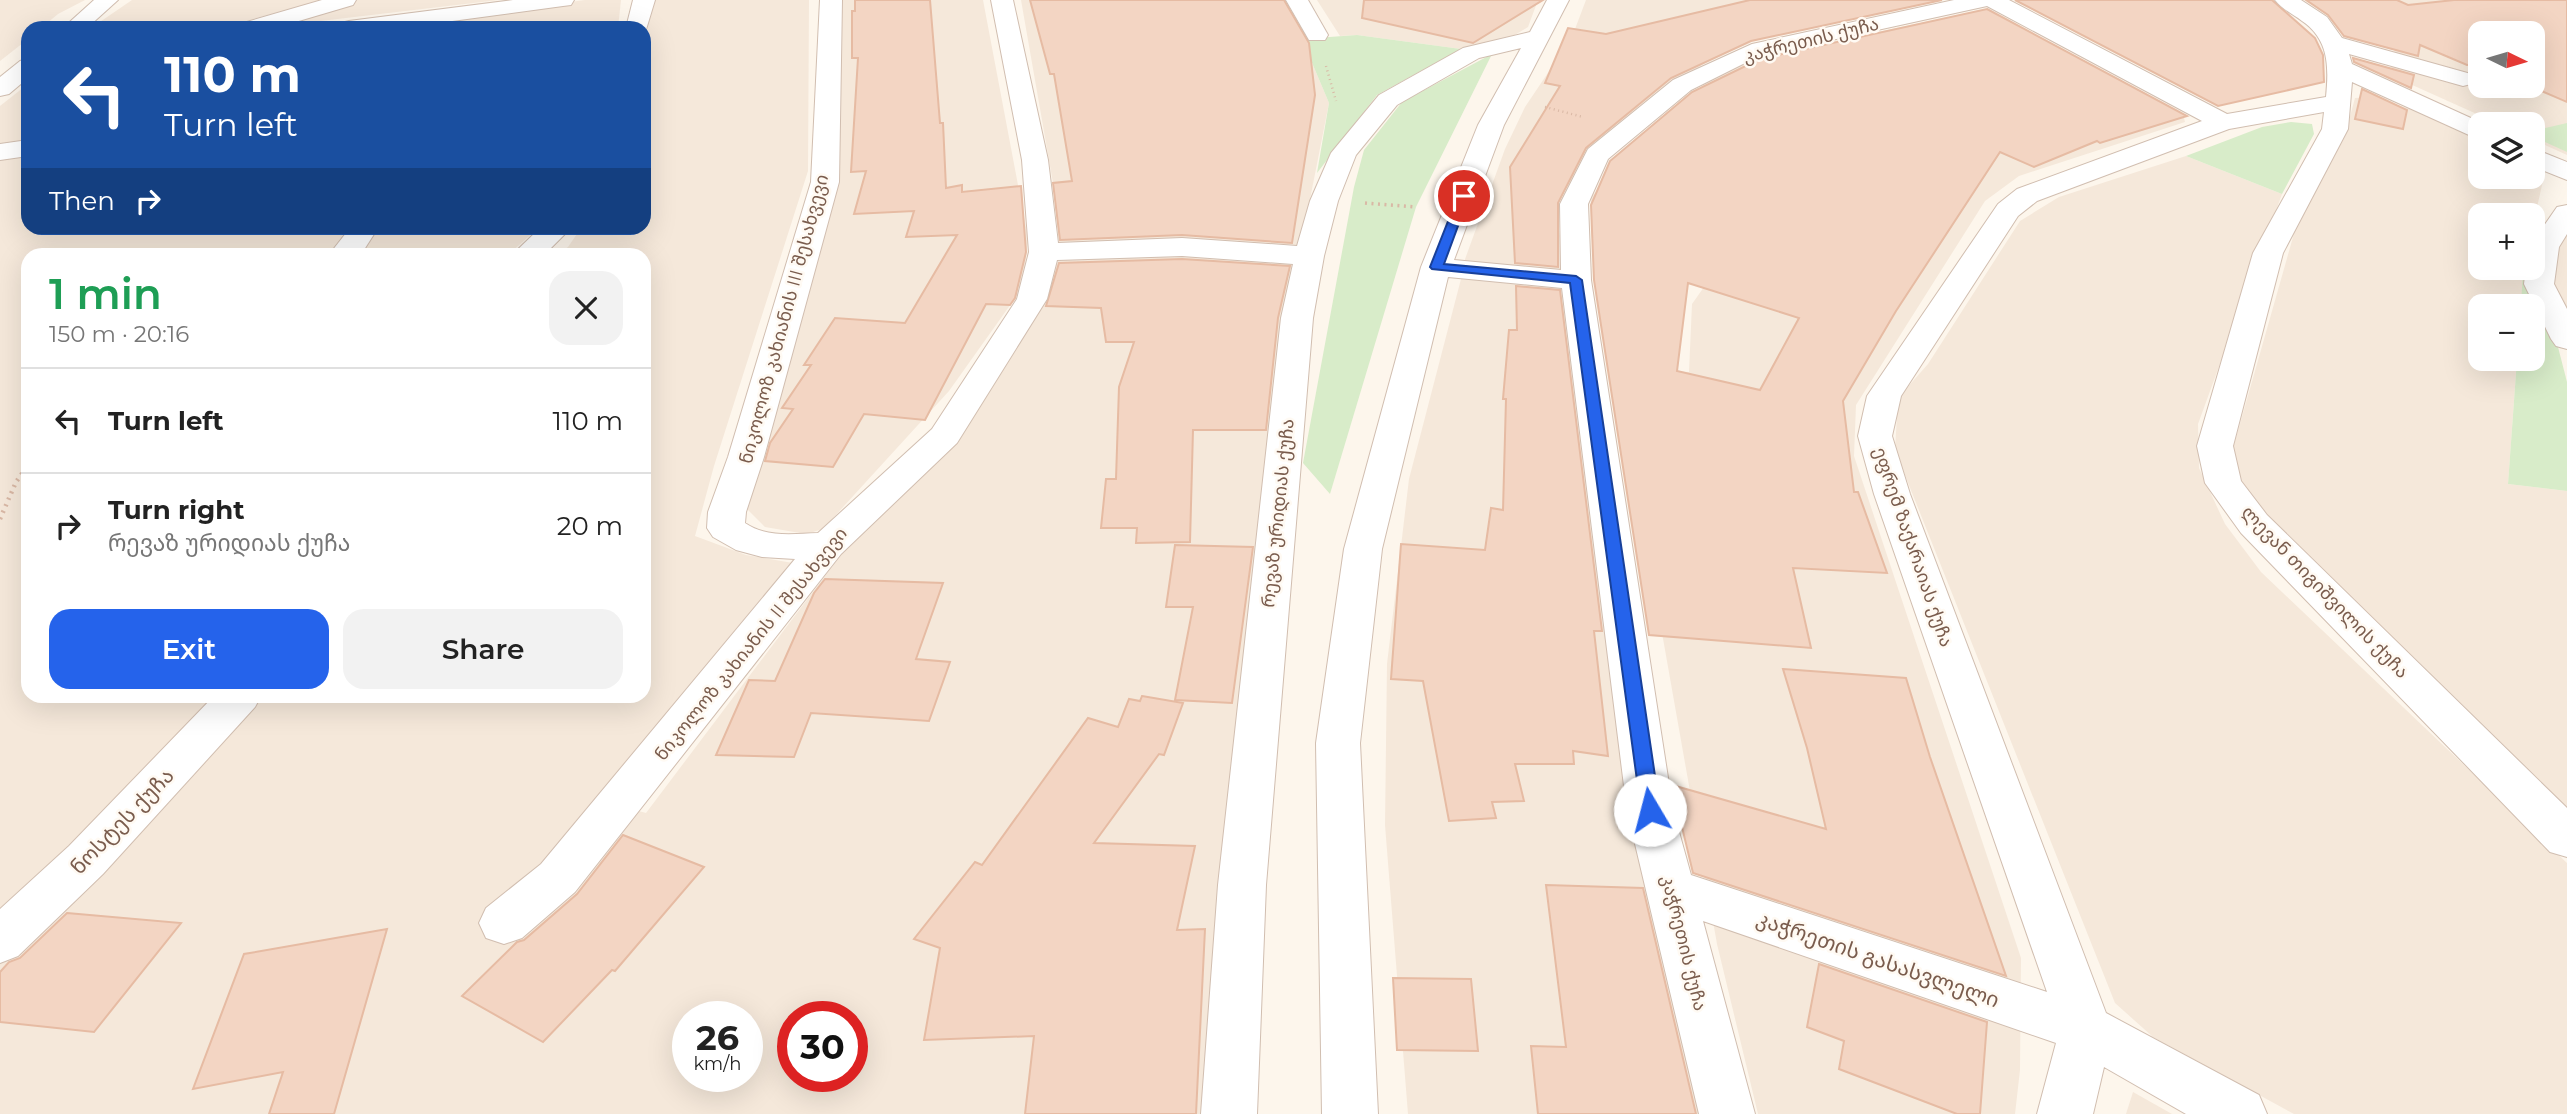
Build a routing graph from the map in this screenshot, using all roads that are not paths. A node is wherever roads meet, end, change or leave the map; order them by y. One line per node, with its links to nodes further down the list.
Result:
1 (107, 0): 12 (street)
2 (345, 0): 13 (street)
3 (563, 0): 14 (street)
4 (644, 0): 15 (street)
5 (831, 0): 37 (street, ნიკოლოზ კახიანის III შესახვევი)
6 (1002, 0): 32 (street, ნიკოლოზ კახიანის II შესახვევი)
7 (1297, 0): 16 (street)
8 (1558, 0): 17 (street)
9 (1984, 0): 35 (street, კაჭრეთის ქუჩა)
10 (1993, 0): 23 (street)
11 (2286, 0): 18 (street)
12 (82, 21)
13 (274, 21)
14 (402, 21)
15 (639, 21)
16 (1317, 35)
17 (1540, 36): 33 (street, რევაზ ურიდიას ქუჩა); 34 (street)
18 (2334, 43): 20 (street); 21 (street)
19 (21, 72): 22 (street)
20 (2463, 79)
21 (2340, 85): 23 (street, ეფრემ ზაქარაიას ქუჩა); 24 (street); 39 (street, ლევან თიგიშვილის ქუჩა)
22 (0, 89)
23 (2223, 122): 43 (street, ეფრემ ზაქარაიას ქუჩა)
24 (2468, 128)
25 (21, 149): 26 (street)
26 (0, 152)
27 (2545, 162): 28 (street)
28 (2567, 172)
29 (2567, 213): 36 (street)
30 (549, 235): 31 (street)
31 (534, 248)
32 (1044, 252): 33 (street); 37 (street, ნიკოლოზ კახიანის II შესახვევი)
33 (1309, 256): 44 (street, რევაზ ურიდიას ქუჩა)
34 (1436, 267): 35 (street); 45 (street)
35 (1576, 280): 40 (street, კაჭრეთის ქუჩა)
36 (2567, 339)
37 (828, 545): 41 (street, ნიკოლოზ კახიანის II შესახვევი)
38 (233, 703): 42 (street, ნოსტეს ქუჩა)
39 (2567, 838)
40 (1670, 889): 43 (street, კაჭრეთის გასასვლელი); 46 (street, კაჭრეთის ქუჩა)
41 (504, 923)
42 (0, 941)
43 (2086, 1029): 47 (street); 48 (street, კაჭრეთის გასასვლელი)
44 (1229, 1114)
45 (1350, 1114)
46 (1727, 1114)
47 (2065, 1114)
48 (2239, 1114)

